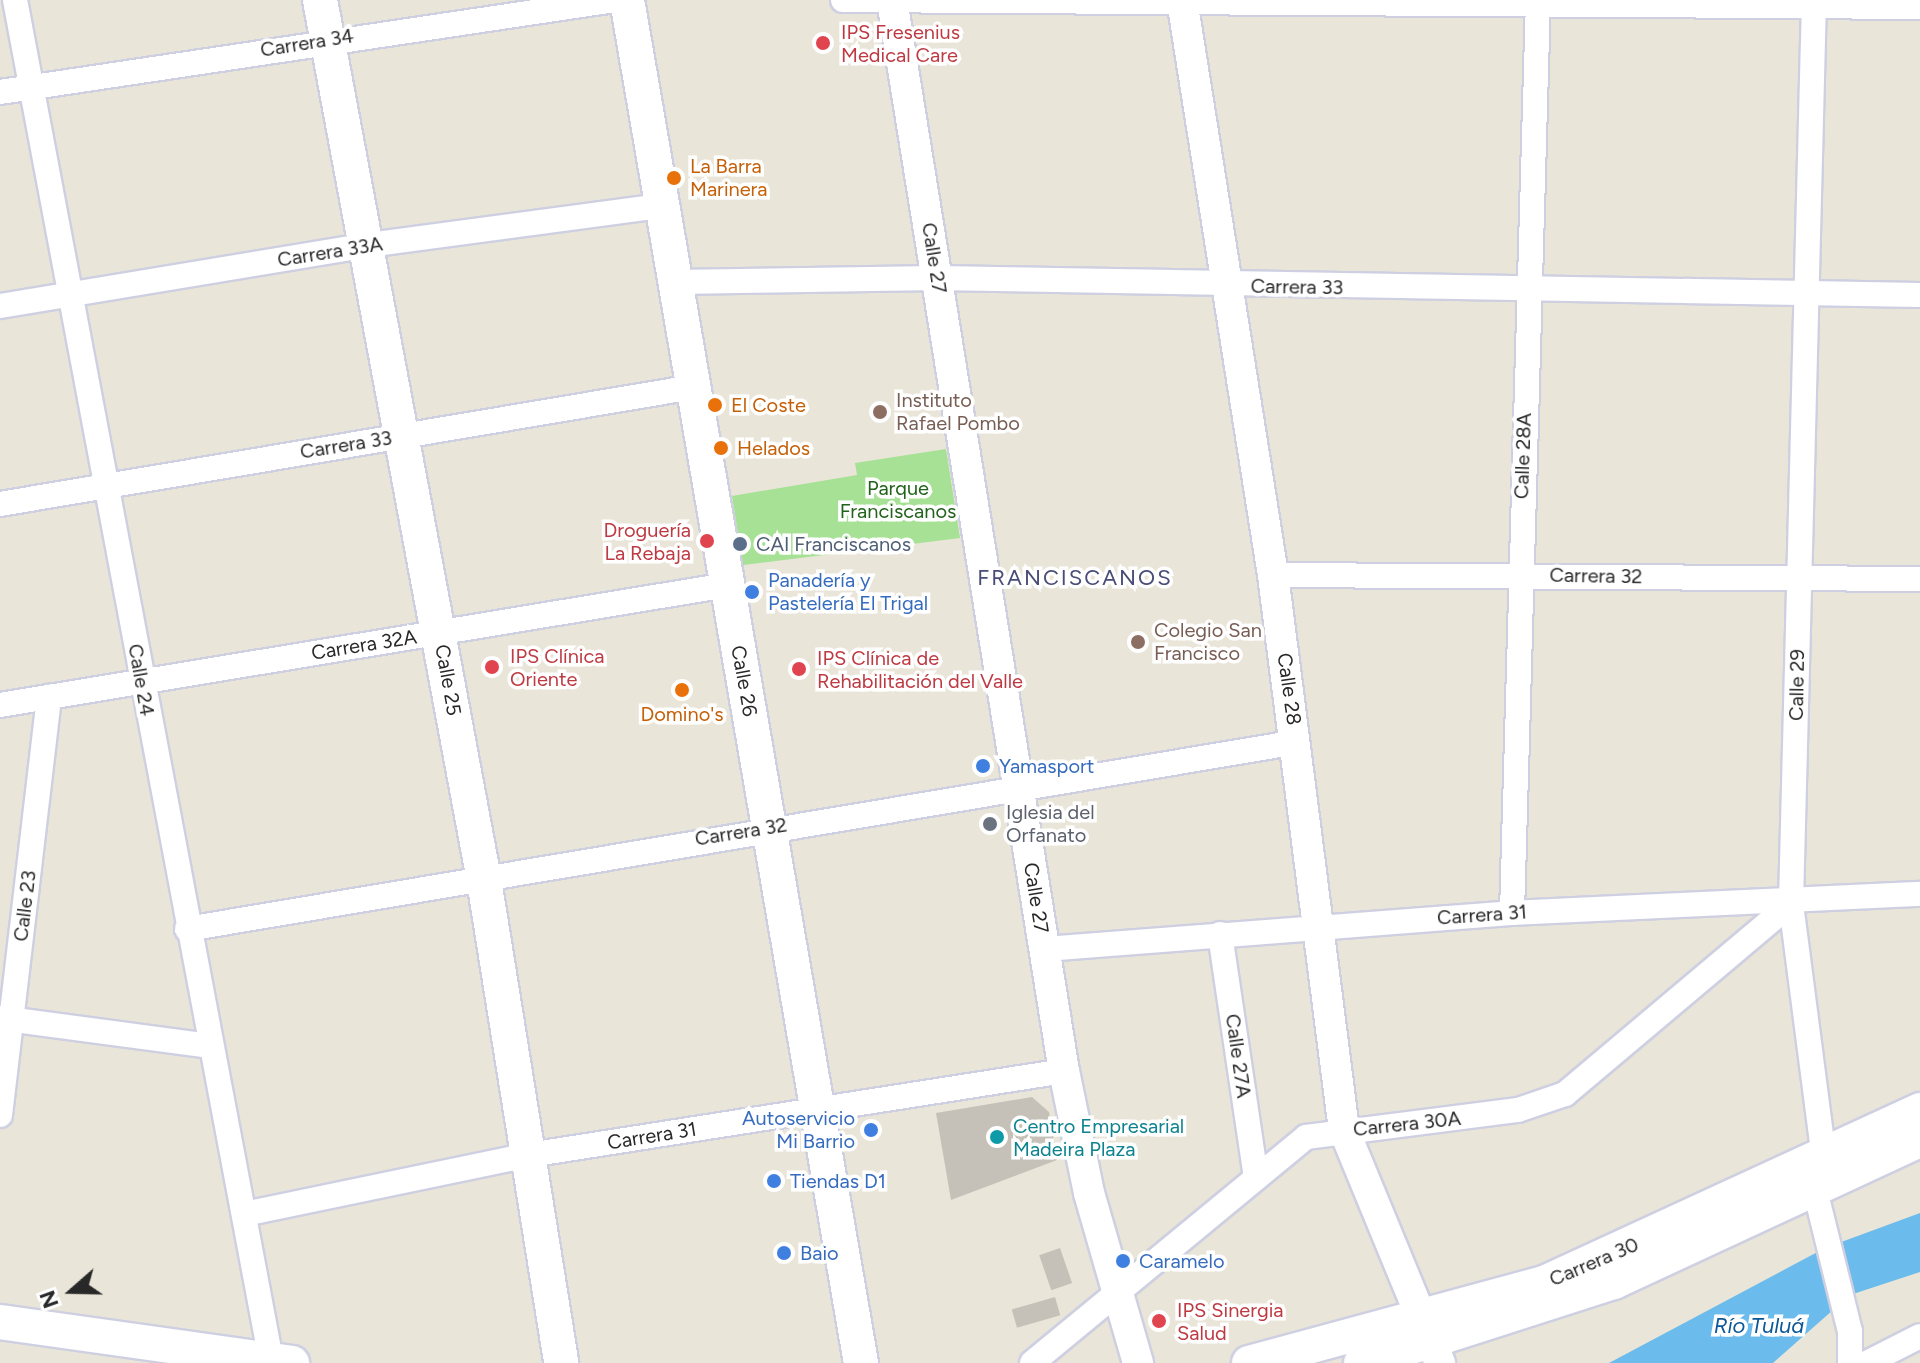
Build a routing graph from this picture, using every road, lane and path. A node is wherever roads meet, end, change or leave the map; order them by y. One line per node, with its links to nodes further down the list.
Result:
1 (15, 0): 12 (street, Calle 24)
2 (320, 0): 11 (main road, Calle 25)
3 (615, 0): 11 (street, Carrera 34)
4 (627, 0): 14 (main road, Calle 26)
5 (843, 0): 6 (street)
6 (892, 0): 8 (street); 16 (street, Calle 27)
7 (1814, 2): 9 (street); 10 (street); 20 (street, Calle 29)
8 (1183, 4): 9 (street); 18 (street, Calle 28)
9 (1538, 4): 19 (street, Calle 28A)
10 (1920, 7)
11 (327, 39): 12 (street, Carrera 34); 15 (main road, Calle 25)
12 (33, 86): 13 (street, Carrera 34); 21 (street, Calle 24)
13 (0, 92)
14 (662, 206): 15 (street, Carrera 33A); 17 (main road, Calle 26)
15 (368, 245): 21 (street, Carrera 33A); 25 (main road, Calle 25)
16 (937, 278): 17 (street, Carrera 33); 18 (street, Carrera 33); 38 (street, Calle 27)
17 (675, 282): 24 (main road, Calle 26)
18 (1227, 286): 19 (street, Carrera 33); 28 (street, Calle 28)
19 (1527, 291): 20 (street, Carrera 33); 29 (street, Calle 28A)
20 (1807, 292): 22 (street, Carrera 33); 30 (street, Calle 29)
21 (74, 294): 23 (street, Carrera 33A); 26 (street, Calle 24)
22 (1920, 295)
23 (0, 306)
24 (693, 387): 25 (street, Carrera 33); 32 (main road, Calle 26)
25 (405, 436): 26 (street, Carrera 33); 33 (main road, Calle 25)
26 (106, 485): 27 (street, Carrera 33); 34 (street, Calle 24)
27 (0, 504)
28 (1273, 575): 29 (street, Carrera 32); 37 (street, Calle 28)
29 (1519, 575): 30 (street, Carrera 32); 43 (street, Calle 28A)
30 (1799, 578): 31 (street, Carrera 32); 42 (street, Calle 29)
31 (1920, 579)
32 (727, 585): 33 (street, Carrera 32A); 39 (main road, Calle 26)
33 (440, 633): 34 (street, Carrera 32A); 40 (main road, Calle 25)
34 (141, 681): 35 (street, Carrera 32A); 45 (street, Calle 24)
35 (49, 697): 36 (street, Carrera 32A); 48 (street, Calle 23)
36 (0, 705)
37 (1297, 742): 38 (street, Carrera 32); 44 (street, Calle 28)
38 (1018, 787): 39 (street, Carrera 32); 47 (street, Calle 27)
39 (769, 827): 40 (street, Carrera 32); 51 (main road, Calle 26)
40 (483, 874): 45 (street, Carrera 32); 56 (main road, Calle 25)
41 (1920, 894): 42 (street, Carrera 31)
42 (1791, 904): 43 (street, Carrera 31); 54 (street, Carrera 30A); 57 (street, Calle 29)
43 (1512, 913): 44 (street, Carrera 31)
44 (1323, 927): 46 (street, Carrera 31); 54 (street, Calle 28)
45 (187, 929): 49 (street, Calle 24)
46 (1220, 934): 47 (street, Carrera 31); 58 (street, Calle 27A)
47 (1044, 949): 50 (street, Calle 27)
48 (6, 1018): 49 (street); 53 (street, Calle 23)
49 (211, 1046): 59 (street, Calle 24)
50 (1064, 1071): 51 (street, Carrera 31); 60 (street, Calle 27)
51 (817, 1109): 56 (street, Carrera 31); 66 (main road, Calle 26)
52 (1920, 1110): 57 (main road, Carrera 30)
53 (0, 1115)
54 (1344, 1130): 58 (street, Carrera 30A); 63 (street, Calle 28)
55 (1920, 1140): 57 (main road, Carrera 30)
56 (529, 1155): 59 (street, Carrera 31); 65 (main road, Calle 25)
57 (1819, 1174): 63 (main road, Carrera 30); 71 (street, Calle 29)
58 (1256, 1177): 60 (street, Carrera 30A)
59 (244, 1214): 64 (street, Calle 24)
60 (1117, 1296): 67 (street, Carrera 30A); 68 (street, Calle 27)
61 (0, 1322): 64 (main road)
62 (1920, 1336): 72 (street)
63 (1432, 1343): 69 (main road, Carrera 30); 70 (main road, Carrera 30)
64 (282, 1362)
65 (561, 1363)
66 (861, 1363)
67 (1032, 1363)
68 (1138, 1363)
69 (1249, 1363)
70 (1361, 1363)
71 (1850, 1363)
72 (1867, 1363)

